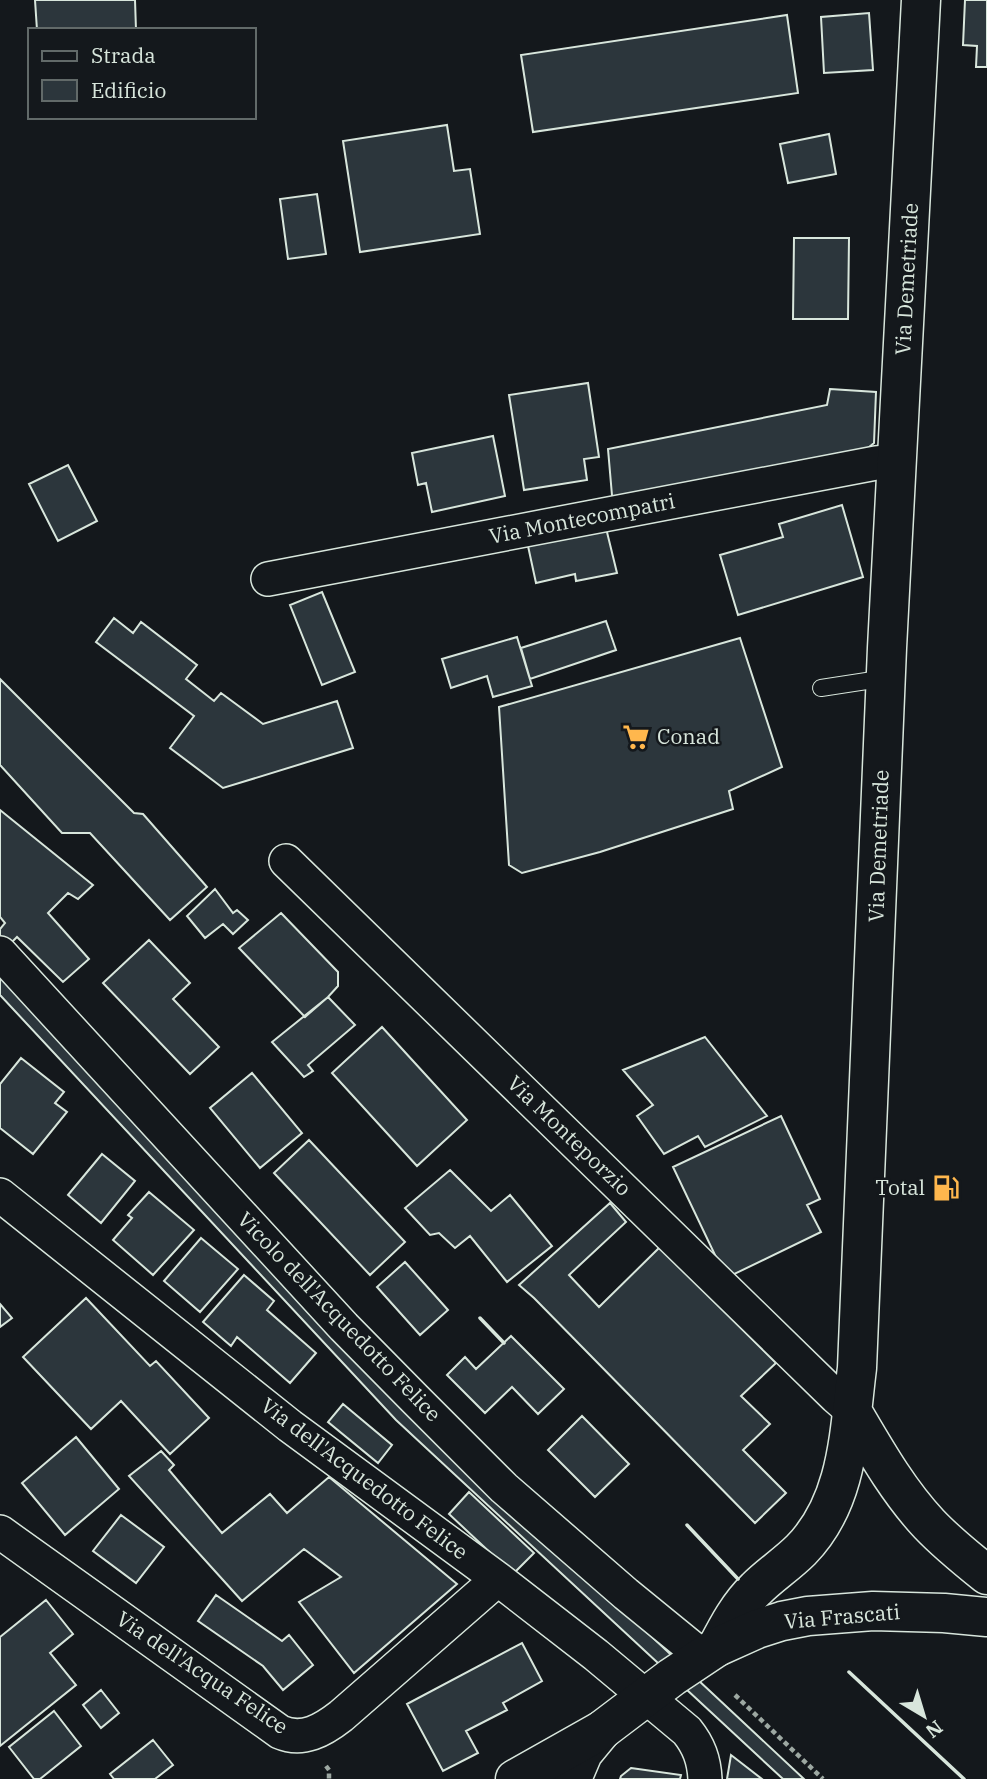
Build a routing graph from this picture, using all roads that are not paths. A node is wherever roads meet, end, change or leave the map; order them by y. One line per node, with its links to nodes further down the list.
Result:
1 (921, 0): 2 (street, Via Demetriade)
2 (897, 461): 3 (street, Via Montecompatri); 4 (street, Via Demetriade)
3 (268, 579)
4 (886, 678): 5 (lane); 9 (street, Via Demetriade)
5 (821, 688)
6 (286, 861): 9 (street, Via Monteporzio)
7 (0, 953): 14 (street, Vicolo dell'Acquedotto Felice)
8 (0, 1195): 12 (street, Via dell'Acquedotto Felice)
9 (852, 1410): 11 (street); 14 (street, Via Demetriade)
10 (0, 1532): 12 (street, Via dell'Acqua Felice)
11 (987, 1575)
12 (498, 1579): 15 (street, Via dell'Acquedotto Felice)
13 (987, 1617): 14 (street, Via Frascati)
14 (709, 1651): 15 (street, Via Frascati)
15 (647, 1696): 16 (street, Via Frascati); 19 (street, Via dell'Acquedotto Felice)
16 (602, 1730): 17 (street); 18 (street)
17 (515, 1779)
18 (572, 1779)
19 (705, 1779)

